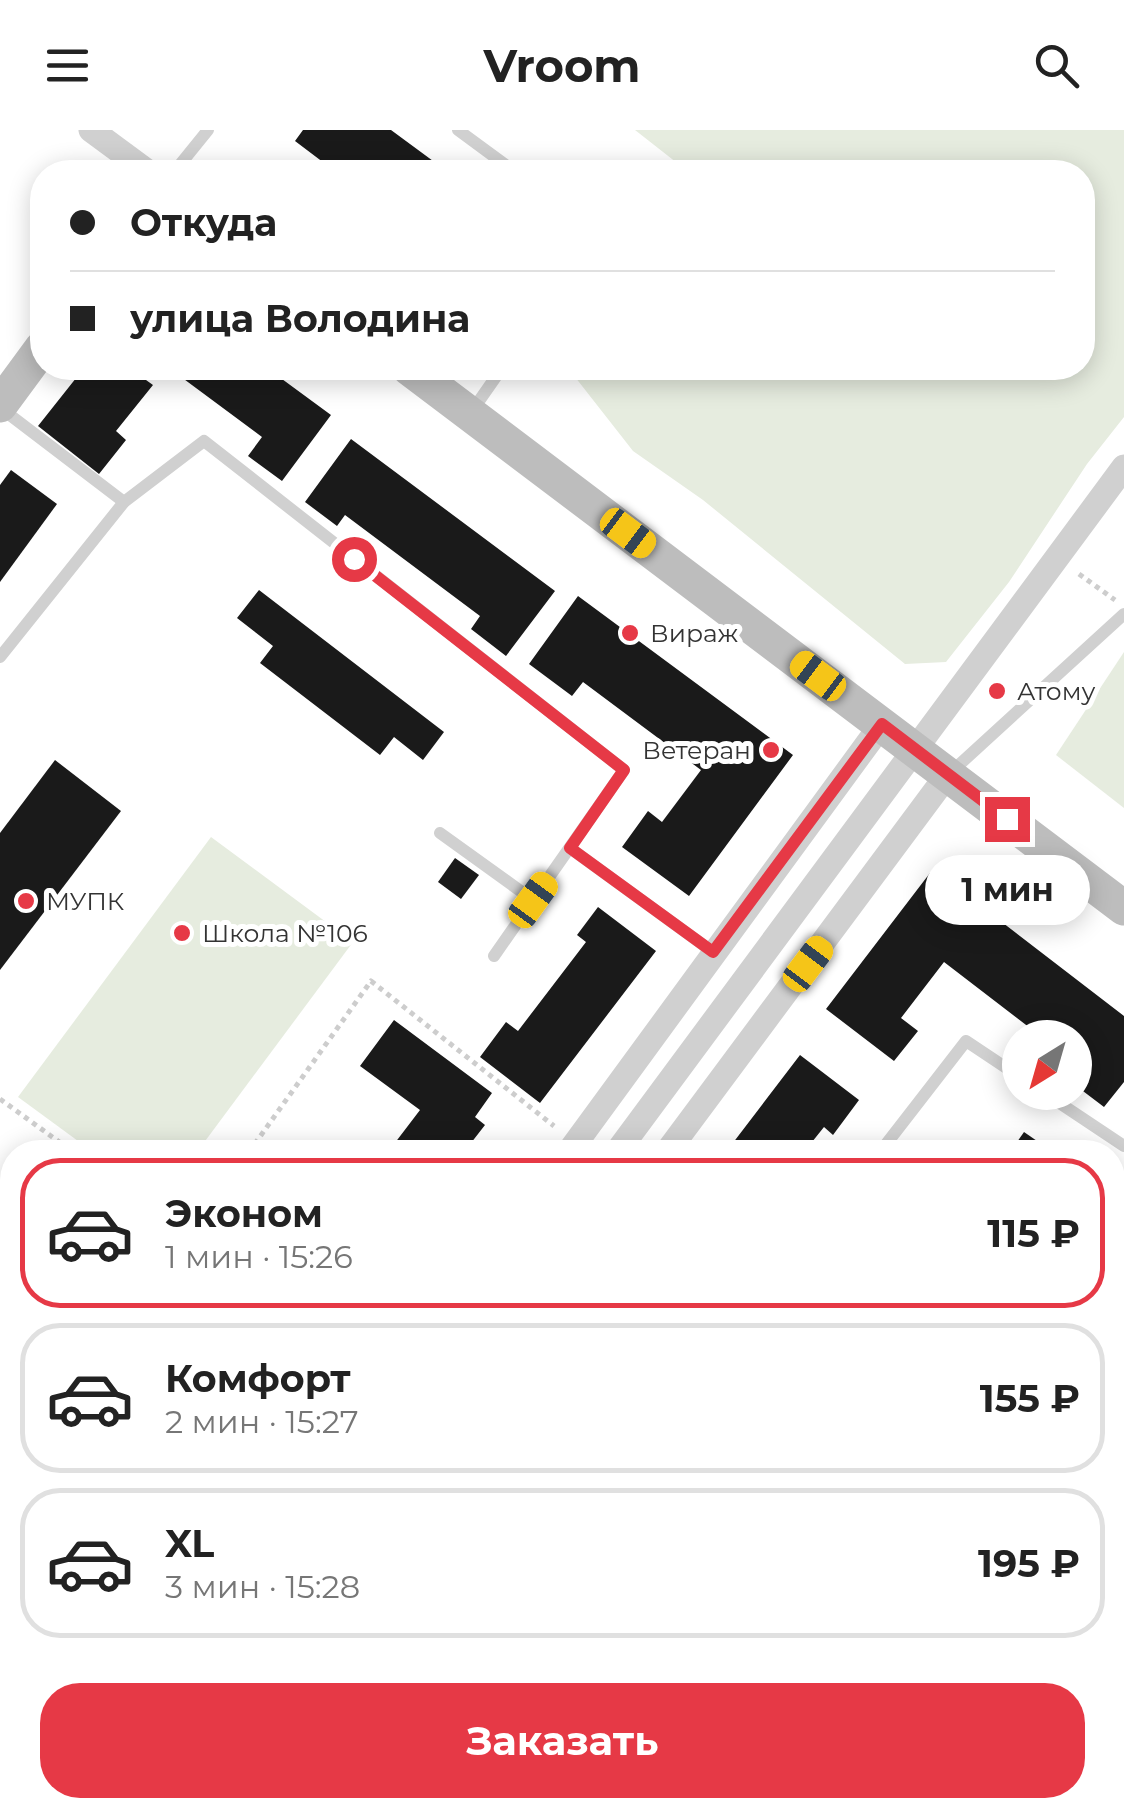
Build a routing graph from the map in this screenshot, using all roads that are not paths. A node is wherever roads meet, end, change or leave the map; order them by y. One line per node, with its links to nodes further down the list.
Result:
1 (91, 130): 4 (street)
2 (208, 130): 5 (lane)
3 (458, 130): 6 (lane)
4 (132, 160)
5 (184, 160)
6 (498, 160)
7 (30, 365): 10 (street)
8 (426, 380): 11 (street)
9 (493, 380): 11 (lane)
10 (0, 406): 13 (lane)
11 (470, 413): 16 (street)
12 (1124, 467): 17 (street)
13 (124, 502): 15 (lane); 20 (lane)
14 (1124, 614): 18 (lane)
15 (0, 657)
16 (882, 724): 17 (street); 23 (street)
17 (915, 749): 18 (street); 28 (street)
18 (948, 774): 22 (street); 29 (street)
19 (440, 833): 21 (lane)
20 (570, 848): 21 (lane); 23 (lane)
21 (533, 900): 24 (lane)
22 (1124, 908)
23 (713, 952): 27 (street)
24 (494, 956)
25 (1002, 1065): 30 (lane)
26 (1070, 1110): 31 (lane)
27 (579, 1140)
28 (625, 1140)
29 (676, 1140)
30 (889, 1140)
31 (1115, 1140)

